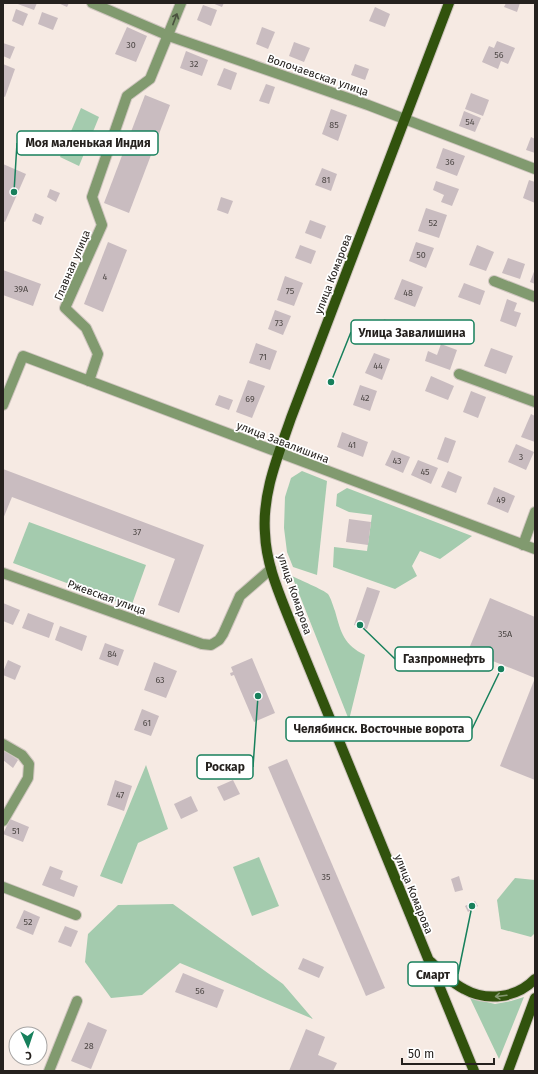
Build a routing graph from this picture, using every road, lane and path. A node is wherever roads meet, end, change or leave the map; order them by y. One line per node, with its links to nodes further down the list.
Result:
1 (92, 3): 4 (street, Волочаевская улица)
2 (181, 3): 4 (street, Главная улица, one-way to 2)
3 (448, 3): 5 (main road, улица Комарова)
4 (169, 36): 5 (street, Волочаевская улица); 10 (street, Главная улица)
5 (404, 119): 6 (street, Волочаевская улица); 13 (main road, улица Комарова)
6 (535, 169)
7 (494, 281): 8 (street)
8 (535, 297)
9 (459, 374): 11 (street)
10 (89, 381): 12 (street, улица Завалишина); 13 (street, улица Завалишина)
11 (535, 402)
12 (3, 404)
13 (279, 453): 15 (street, улица Завалишина); 17 (main road, улица Комарова)
14 (535, 512): 15 (street)
15 (523, 545): 16 (street, улица Завалишина)
16 (535, 549)
17 (271, 569): 18 (street, Ржевская улица); 23 (main road, улица Комарова)
18 (3, 573)
19 (3, 744): 20 (street)
20 (3, 820)
21 (3, 887): 22 (street)
22 (76, 915)
23 (429, 960): 24 (main road, one-way to 23); 28 (main road, улица Комарова)
24 (535, 979)
25 (535, 998): 29 (main road)
26 (77, 1001): 27 (street)
27 (50, 1071)
28 (474, 1071)
29 (508, 1071)

